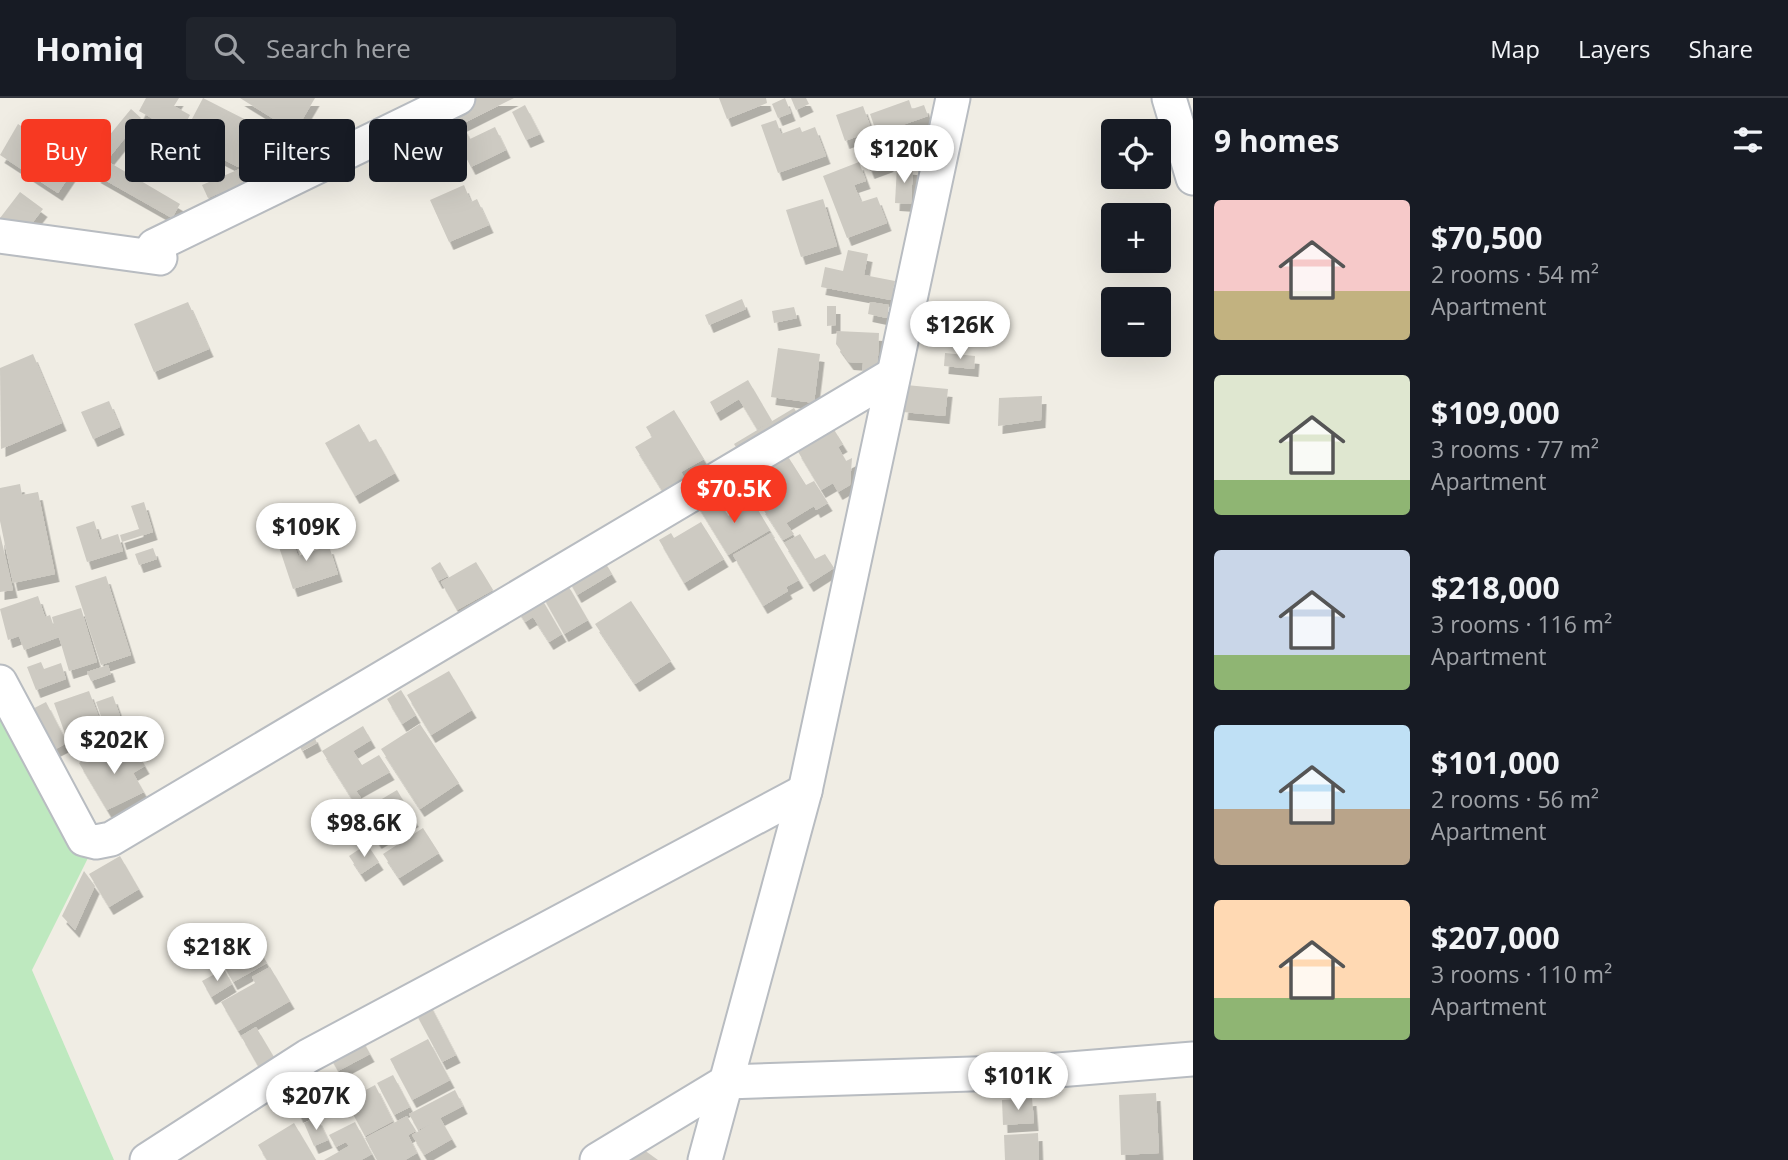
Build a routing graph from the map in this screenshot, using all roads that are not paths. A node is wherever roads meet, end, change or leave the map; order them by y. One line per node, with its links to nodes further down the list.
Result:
1 (458, 98): 5 (street)
2 (953, 98): 6 (street)
3 (1169, 98): 4 (street)
4 (1193, 178)
5 (0, 236)
6 (891, 376): 7 (street); 8 (street)
7 (0, 682)
8 (805, 791): 10 (street); 11 (street)
9 (1193, 1059): 10 (street)
10 (726, 1082): 12 (street); 13 (street)
11 (147, 1160)
12 (597, 1160)
13 (705, 1160)

